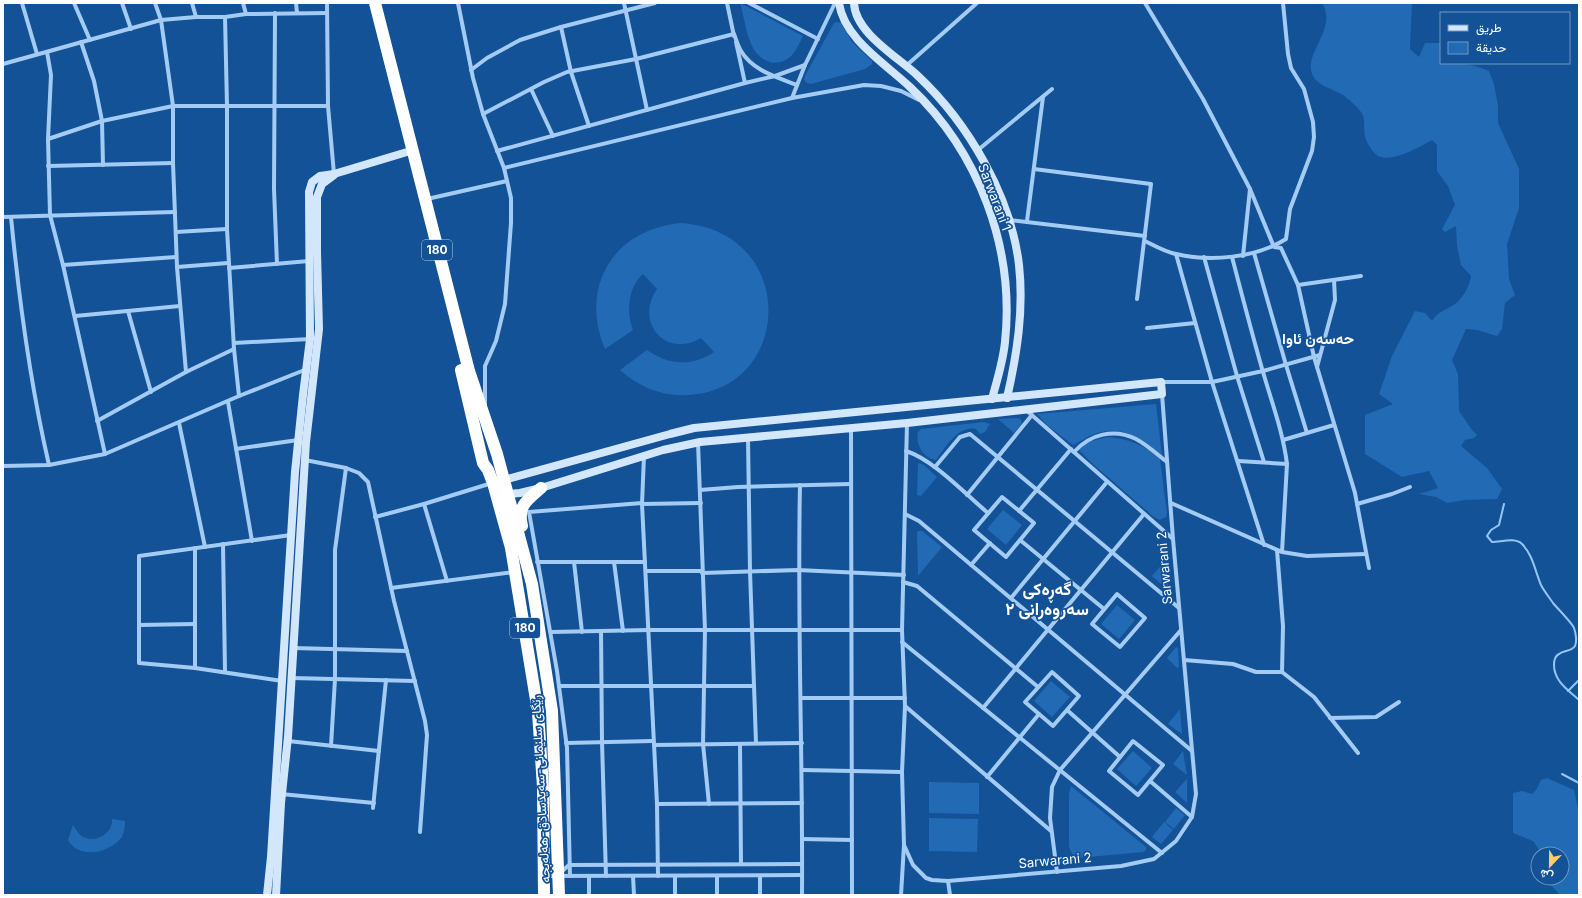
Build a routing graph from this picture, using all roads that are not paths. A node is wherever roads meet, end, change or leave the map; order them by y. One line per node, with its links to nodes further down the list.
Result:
1 (22, 3): 38 (street)
2 (74, 3): 35 (street)
3 (122, 3): 32 (street)
4 (155, 3): 30 (street)
5 (192, 3): 28 (street)
6 (243, 3): 27 (street)
7 (296, 3): 25 (street)
8 (327, 3): 26 (street)
9 (370, 3): 65 (highway, 180)
10 (376, 3): 65 (highway, 180)
11 (458, 3): 43 (street)
12 (624, 3): 23 (street)
13 (655, 3): 23 (street)
14 (726, 3): 33 (street)
15 (749, 3): 22 (street)
16 (835, 3): 34 (street)
17 (839, 3): 52 (main road, Sarwarani 1)
18 (854, 3): 42 (main road)
19 (977, 3): 42 (street)
20 (1145, 3): 75 (street)
21 (1283, 3): 87 (street)
22 (757, 5): 34 (street)
23 (625, 11): 31 (street); 39 (street)
24 (275, 13): 25 (street); 27 (street); 55 (street)
25 (298, 13): 26 (street)
26 (327, 13): 56 (street)
27 (246, 14): 29 (street)
28 (196, 17): 29 (street); 30 (street)
29 (225, 17): 54 (street)
30 (161, 20): 32 (street); 53 (street)
31 (561, 27): 43 (street); 44 (street)
32 (131, 29): 35 (street)
33 (734, 34): 39 (street); 45 (street); 46 (street)
34 (818, 38): 41 (street)
35 (90, 40): 36 (street)
36 (81, 42): 37 (street); 59 (street)
37 (47, 52): 38 (street); 62 (street)
38 (37, 54): 40 (street)
39 (636, 59): 44 (street); 57 (street)
40 (3, 64)
41 (805, 65): 45 (street); 47 (street)
42 (907, 65): 63 (main road)
43 (472, 70): 58 (street)
44 (571, 72): 48 (street); 60 (street)
45 (775, 76): 46 (street); 47 (street)
46 (745, 83): 57 (street)
47 (797, 85): 51 (street)
48 (531, 89): 58 (street); 61 (street)
49 (1052, 90): 50 (street)
50 (1043, 97): 63 (street); 70 (street)
51 (792, 98): 52 (street); 69 (street)
52 (927, 104): 74 (main road, Sarwarani 1)
53 (173, 106): 54 (street); 59 (street); 66 (street)
54 (227, 106): 55 (street); 83 (street)
55 (274, 106): 56 (street); 96 (street)
56 (328, 106): 71 (street)
57 (647, 110): 60 (street)
58 (483, 114): 64 (street)
59 (102, 121): 62 (street); 67 (street)
60 (589, 126): 61 (street)
61 (553, 136): 64 (street)
62 (48, 139): 68 (street)
63 (978, 150): 72 (main road)
64 (497, 151): 69 (street)
65 (410, 152): 71 (main road); 76 (highway, 180)
66 (173, 162): 67 (street); 77 (street)
67 (103, 164): 68 (street)
68 (48, 166): 78 (street)
69 (504, 168): 73 (street)
70 (1034, 169): 82 (street); 85 (street)
71 (334, 174): 94 (main road); 124 (main road)
72 (991, 178): 74 (main road); 81 (main road)
73 (507, 181): 76 (street); 134 (street)
74 (980, 184): 127 (main road, Sarwarani 1)
75 (1250, 189): 87 (street); 91 (street)
76 (424, 205): 134 (highway, 180); 158 (highway, رێگای سلێمانی-سەیدسادق-هەلەبجە / 180)
77 (175, 212): 78 (street); 84 (street)
78 (50, 215): 80 (street); 97 (street)
79 (3, 217): 80 (street)
80 (11, 217): 154 (street)
81 (1008, 220): 82 (street); 126 (main road)
82 (1027, 221): 85 (street)
83 (227, 229): 84 (street); 95 (street)
84 (176, 232): 92 (street)
85 (1145, 236): 86 (street)
86 (1145, 241): 89 (street); 103 (street)
87 (1274, 247): 88 (street); 102 (street)
88 (1254, 253): 91 (street); 114 (street)
89 (1176, 254): 93 (street); 107 (street)
90 (1232, 256): 91 (street); 93 (street); 117 (street)
91 (1243, 256)
92 (176, 257): 97 (street); 98 (street)
93 (1204, 257): 119 (street)
94 (309, 261): 96 (street); 109 (main road)
95 (228, 263): 98 (street); 99 (street)
96 (278, 264): 99 (street)
97 (63, 265): 106 (street)
98 (177, 267): 104 (street)
99 (229, 268): 110 (street)
100 (1361, 276): 101 (street)
101 (1334, 280): 102 (street); 112 (street)
102 (1298, 285): 113 (street)
103 (1137, 300)
104 (180, 306): 105 (street); 118 (street)
105 (128, 311): 106 (street); 122 (street)
106 (75, 316): 130 (street)
107 (1195, 323): 108 (street); 121 (street)
108 (1147, 328)
109 (310, 339): 110 (street); 116 (main road)
110 (234, 343): 111 (street)
111 (234, 349): 118 (street); 125 (street)
112 (1320, 355): 113 (street); 115 (street)
113 (1314, 357): 114 (street); 115 (street)
114 (1286, 365): 117 (street); 137 (street)
115 (1317, 367): 135 (street)
116 (307, 369): 124 (main road); 125 (street)
117 (1263, 371): 119 (street); 141 (street)
118 (186, 372): 122 (street)
119 (1238, 376): 121 (street); 152 (street)
120 (1161, 382): 121 (street); 123 (main road, Sarwarani 2); 126 (main road)
121 (1212, 382): 150 (street)
122 (151, 392): 130 (street)
123 (1162, 394): 129 (main road); 151 (street, Sarwarani 2)
124 (307, 395): 140 (main road); 149 (main road)
125 (239, 396): 128 (street)
126 (1007, 398): 127 (main road)
127 (992, 399): 131 (main road)
128 (228, 402): 132 (street); 143 (street)
129 (1029, 413): 133 (main road); 145 (street); 148 (street)
130 (97, 421): 146 (street)
131 (769, 421): 138 (main road); 158 (main road)
132 (179, 423): 146 (street); 187 (street)
133 (907, 423): 136 (main road); 144 (street, Sarwarani 2)
134 (486, 425): 158 (highway, 180)
135 (1334, 425): 137 (street); 173 (street)
136 (851, 428): 138 (main road); 160 (street)
137 (1307, 433): 141 (street)
138 (770, 436): 139 (main road)
139 (748, 438): 142 (main road); 162 (street)
140 (298, 440): 143 (street); 180 (main road)
141 (1283, 440): 153 (street)
142 (698, 442): 147 (main road); 165 (street)
143 (236, 449): 182 (street)
144 (906, 451): 156 (street); 175 (street, Sarwarani 2)
145 (1072, 451): 151 (street); 159 (street); 166 (street)
146 (105, 454): 154 (street)
147 (644, 456): 164 (main road); 172 (street)
148 (997, 457): 156 (street); 166 (street); 168 (street)
149 (304, 460): 157 (street); 215 (main road)
150 (1238, 461): 152 (street); 186 (street)
151 (1167, 462): 169 (street, Sarwarani 2)
152 (1264, 462): 153 (street)
153 (1287, 464): 190 (street)
154 (50, 465): 155 (street)
155 (3, 466)
156 (935, 467): 168 (street)
157 (346, 468): 178 (street); 232 (street)
158 (495, 482): 167 (highway, 180); 171 (street); 202 (highway, رێگای سلێمانی-سەیدسادق-هەلەبجە / 180)
159 (1107, 482): 177 (street); 179 (street)
160 (851, 484): 161 (street); 206 (street)
161 (800, 485): 162 (street); 200 (street)
162 (749, 487): 165 (street); 201 (street)
163 (1410, 487): 173 (street)
164 (541, 488): 167 (main road); 203 (highway)
165 (700, 490): 170 (street)
166 (1037, 490): 174 (street); 179 (street)
167 (508, 494): 203 (highway, رێگای سلێمانی-سەیدسادق-هەلەبجە / 180)
168 (967, 495): 176 (street)
169 (1170, 502): 181 (street, Sarwarani 2); 186 (street)
170 (701, 503): 172 (street); 205 (street)
171 (424, 504): 178 (street); 208 (street)
172 (642, 504): 194 (street); 197 (street)
173 (1357, 504): 192 (street)
174 (1019, 511): 176 (street); 183 (street)
175 (905, 514): 198 (street); 207 (street, Sarwarani 2)
176 (988, 514): 184 (street)
177 (1144, 514): 181 (street); 191 (street)
178 (375, 517): 210 (street)
179 (1075, 521): 191 (street); 193 (street)
180 (291, 535): 182 (street); 215 (main road)
181 (1173, 539): 213 (street, Sarwarani 2)
182 (252, 540): 185 (street)
183 (1020, 540): 184 (street); 193 (street)
184 (990, 543): 198 (street)
185 (223, 544): 187 (street); 237 (street)
186 (1264, 545): 189 (street)
187 (205, 547): 188 (street)
188 (195, 548): 216 (street); 217 (street)
189 (1277, 550): 190 (street); 238 (street)
190 (1282, 552): 192 (street)
191 (1113, 553): 211 (street); 213 (street)
192 (1366, 554): 199 (street)
193 (1043, 560): 211 (street); 212 (street)
194 (537, 562): 195 (street); 228 (street)
195 (574, 562): 196 (street); 229 (street)
196 (614, 562): 197 (street); 227 (street)
197 (645, 562): 204 (street)
198 (971, 565): 212 (street)
199 (1369, 568)
200 (798, 570): 201 (street); 206 (street); 221 (street)
201 (750, 571): 205 (street); 220 (street)
202 (516, 572): 208 (street); 300 (highway, رێگای سلێمانی-سەیدسادق-هەلەبجە / 180)
203 (529, 572): 301 (highway, رێگای سلێمانی-سەیدسادق-هەلەبجە / 180)
204 (646, 572): 205 (street); 218 (street)
205 (702, 572): 219 (street)
206 (850, 573): 207 (street); 222 (street)
207 (904, 575): 209 (street, Sarwarani 2)
208 (447, 581): 210 (street)
209 (903, 582): 223 (street, Sarwarani 2); 236 (street)
210 (391, 588): 233 (street)
211 (1081, 590): 214 (street); 224 (street)
212 (1011, 598): 224 (street)
213 (1179, 608): 225 (street, Sarwarani 2)
214 (1104, 609): 214 (street)
215 (291, 612): 231 (main road); 242 (main road)
216 (195, 624): 217 (street); 235 (street)
217 (139, 625): 235 (street)
218 (649, 630): 219 (street); 227 (street); 248 (street)
219 (705, 630): 220 (street); 246 (street)
220 (752, 630): 221 (street); 247 (street)
221 (801, 630): 222 (street); 251 (street)
222 (850, 630): 223 (street); 252 (street)
223 (902, 630): 230 (street, Sarwarani 2)
224 (1048, 630): 236 (street); 250 (street)
225 (1181, 630): 234 (street, Sarwarani 2); 250 (street)
226 (601, 631): 227 (street); 229 (street); 245 (street)
227 (623, 631)
228 (551, 632): 229 (street); 244 (street)
229 (582, 632)
230 (902, 642): 253 (street, Sarwarani 2); 256 (street)
231 (293, 648): 232 (street); 239 (main road)
232 (335, 649): 233 (street); 240 (street)
233 (407, 651): 243 (street)
234 (1184, 660): 238 (street); 272 (street, Sarwarani 2)
235 (196, 668): 237 (street)
236 (1016, 669): 249 (street); 256 (street)
237 (225, 672): 242 (street)
238 (1282, 672): 259 (street)
239 (291, 678): 240 (street); 262 (main road)
240 (335, 679): 241 (street); 270 (street)
241 (386, 680): 243 (street); 271 (street)
242 (282, 681): 281 (main road)
243 (415, 681): 288 (street)
244 (559, 686): 245 (street); 264 (street)
245 (602, 686): 248 (street); 263 (street)
246 (704, 686): 247 (street); 248 (street); 268 (street)
247 (754, 686): 266 (street)
248 (651, 687): 265 (street)
249 (1038, 687): 257 (street); 258 (street)
250 (1126, 694): 260 (street); 272 (street)
251 (801, 698): 252 (street); 267 (street)
252 (851, 698): 253 (street); 276 (street)
253 (905, 698): 255 (street, Sarwarani 2)
254 (1399, 702): 259 (street)
255 (905, 706): 278 (street, Sarwarani 2); 279 (street)
256 (984, 708): 261 (street)
257 (1067, 710): 258 (street); 260 (street)
258 (1039, 714): 261 (street)
259 (1330, 718): 273 (street)
260 (1092, 733): 274 (street); 277 (street)
261 (1020, 737): 277 (street); 279 (street)
262 (287, 741): 270 (street); 281 (main road)
263 (602, 742): 264 (street); 265 (street); 294 (street)
264 (566, 743): 298 (street)
265 (653, 743): 268 (street); 283 (street)
266 (756, 743): 267 (street); 269 (street)
267 (802, 743): 275 (street)
268 (703, 744): 269 (street); 284 (street)
269 (740, 744): 285 (street)
270 (331, 746): 271 (street)
271 (379, 751): 281 (street)
272 (1192, 751): 286 (street, Sarwarani 2)
273 (1358, 753)
274 (1120, 757): 280 (street); 280 (street)
275 (802, 770): 276 (street); 282 (street)
276 (851, 770): 278 (street); 290 (street)
277 (1060, 770): 287 (street); 292 (street)
278 (902, 772): 291 (street, Sarwarani 2)
279 (987, 777): 287 (street)
280 (1150, 781): 286 (street)
281 (279, 794): 293 (main road)
282 (802, 803): 285 (street); 289 (street)
283 (657, 804): 284 (street); 295 (street)
284 (709, 804): 285 (street)
285 (740, 805): 296 (street)
286 (1192, 817): 292 (street, Sarwarani 2)
287 (1052, 831): 299 (street)
288 (420, 832)
289 (802, 839): 290 (street); 297 (street)
290 (852, 840): 321 (street)
291 (904, 845): 310 (street, Sarwarani 2); 322 (street)
292 (1162, 853): 299 (street, Sarwarani 2)
293 (275, 857): 311 (main road); 312 (main road)
294 (606, 864): 295 (street); 298 (street); 303 (street)
295 (658, 864): 296 (street); 305 (street)
296 (741, 864): 297 (street)
297 (802, 864): 309 (street)
298 (569, 865): 301 (street); 301 (street)
299 (1057, 872): 310 (street, Sarwarani 2)
300 (544, 876): 301 (street); 313 (highway, رێگای سلێمانی-سەیدسادق-هەلەبجە / 180)
301 (564, 876): 302 (street); 314 (highway, رێگای سلێمانی-سەیدسادق-هەلەبجە / 180)
302 (589, 876): 303 (street); 315 (street)
303 (606, 876): 304 (street)
304 (633, 876): 305 (street); 316 (street)
305 (658, 876): 306 (street)
306 (675, 876): 307 (street); 317 (street)
307 (717, 876): 308 (street); 318 (street)
308 (760, 876): 309 (street); 319 (street)
309 (802, 876): 320 (street)
310 (948, 881): 323 (street)
311 (268, 895)
312 (276, 895)
313 (544, 895)
314 (559, 895)
315 (589, 895)
316 (634, 895)
317 (675, 895)
318 (717, 895)
319 (760, 895)
320 (802, 895)
321 (852, 895)
322 (901, 895)
323 (950, 895)

